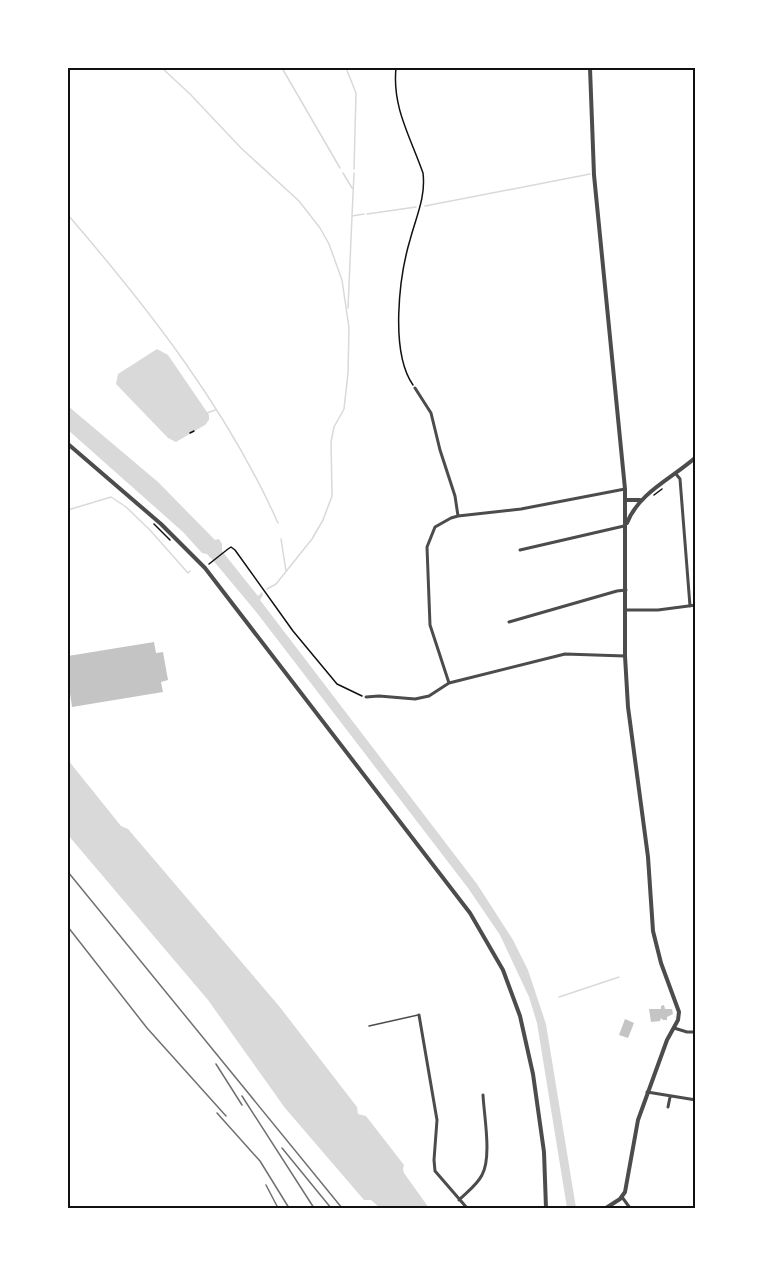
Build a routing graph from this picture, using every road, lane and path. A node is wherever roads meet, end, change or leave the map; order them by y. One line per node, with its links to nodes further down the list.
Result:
1 (396, 68): 3 (path)
2 (590, 68): 7 (street)
3 (415, 388): 12 (street)
4 (68, 444): 36 (street)
5 (696, 457): 6 (street)
6 (676, 474): 11 (street); 18 (street)
7 (626, 489): 9 (street); 12 (street)
8 (662, 489): 10 (path)
9 (626, 500): 11 (street); 13 (street)
10 (649, 500)
11 (640, 501): 13 (street)
12 (458, 516): 22 (street)
13 (626, 526): 14 (street); 16 (street)
14 (520, 550)
15 (208, 565): 23 (path)
16 (626, 590): 19 (street); 20 (street)
17 (696, 605): 18 (street)
18 (690, 606): 19 (street)
19 (626, 610): 21 (street)
20 (509, 622)
21 (625, 656): 22 (street); 26 (street)
22 (449, 683): 23 (street)
23 (366, 697)
24 (419, 1015): 25 (lane); 34 (street)
25 (369, 1026)
26 (674, 1028): 27 (street); 28 (street)
27 (696, 1032)
28 (647, 1092): 30 (street); 33 (street)
29 (483, 1095): 34 (street)
30 (670, 1097): 31 (street); 32 (street)
31 (696, 1100)
32 (668, 1107)
33 (622, 1197): 37 (street); 38 (street)
34 (459, 1200): 35 (street)
35 (466, 1209)
36 (546, 1209)
37 (606, 1209)
38 (630, 1209)

